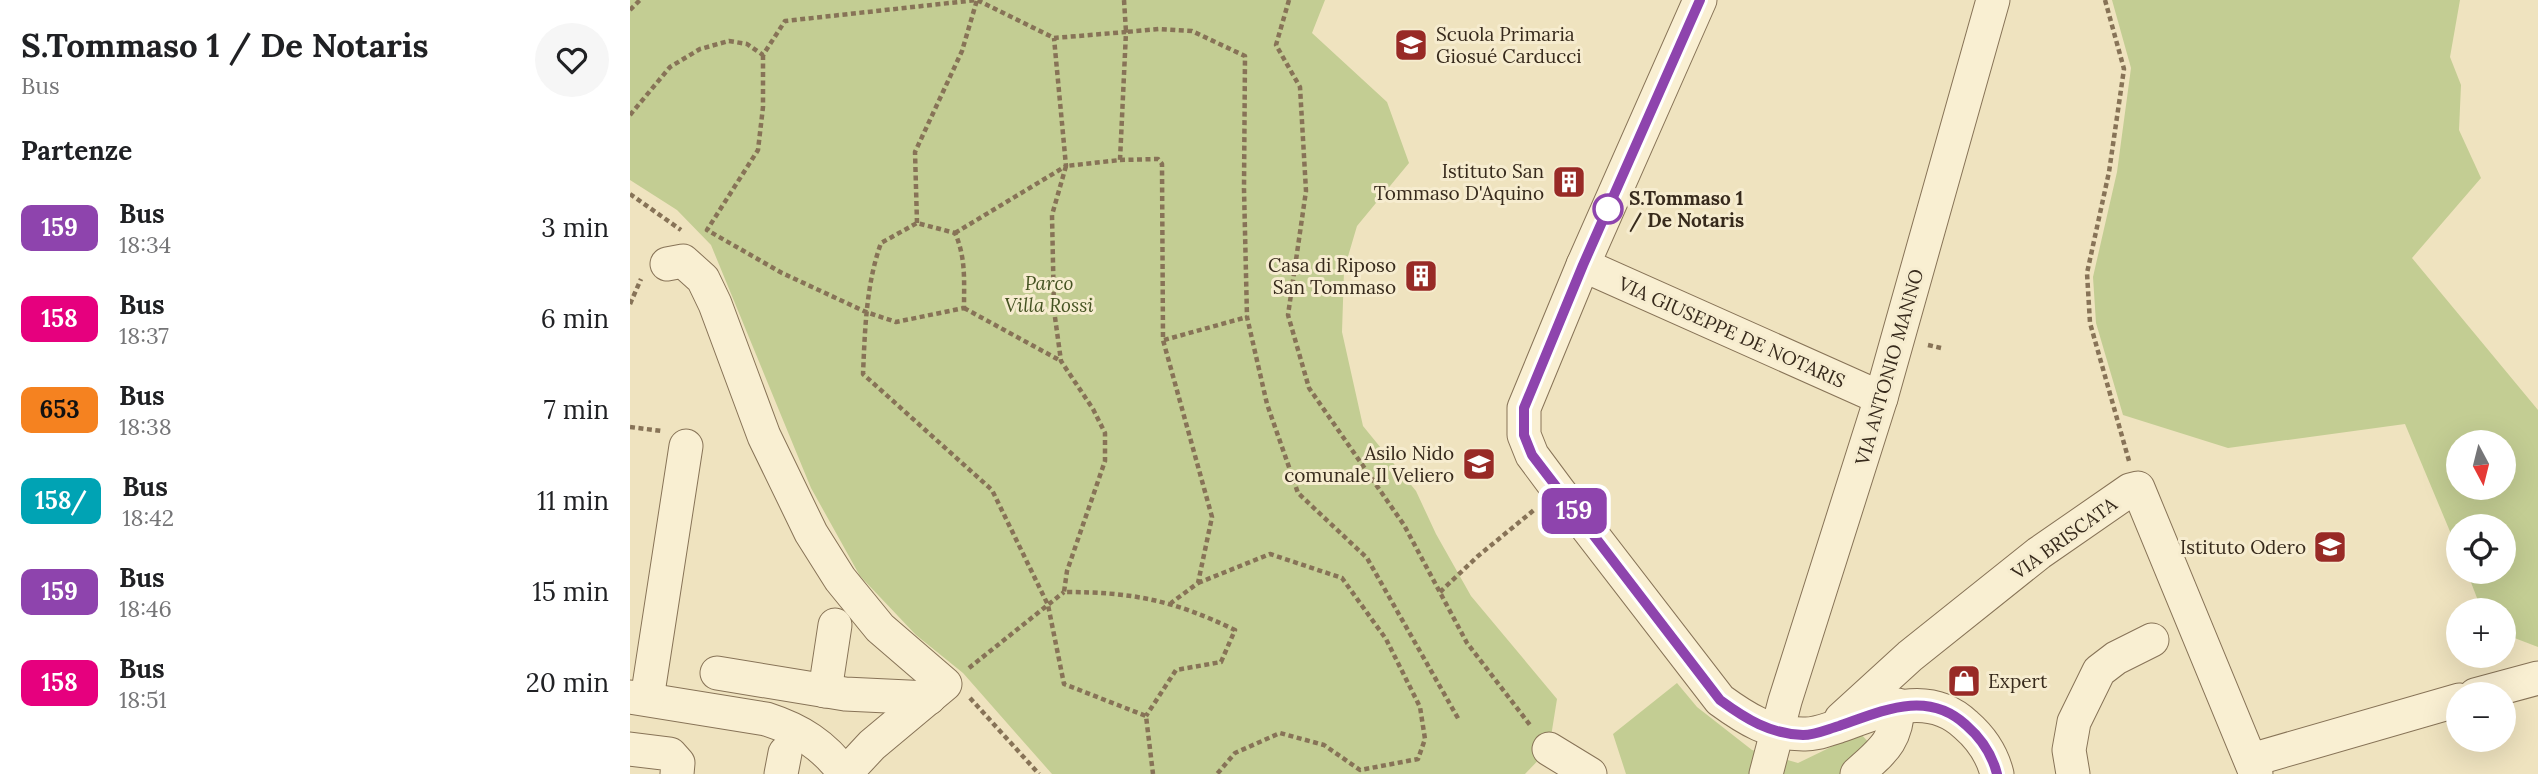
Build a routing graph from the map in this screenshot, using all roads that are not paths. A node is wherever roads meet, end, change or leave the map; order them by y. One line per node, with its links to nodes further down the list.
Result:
1 (1993, 0): 5 (street, VIA ANTONIO MANNO)
2 (1695, 2): 3 (street)
3 (1583, 265): 5 (street, VIA GIUSEPPE DE NOTARIS); 18 (street)
4 (655, 269): 12 (street)
5 (1881, 398): 18 (street, VIA ANTONIO MANNO)
6 (675, 439): 14 (street)
7 (835, 625): 13 (street)
8 (2152, 640): 28 (street)
9 (718, 673): 13 (street)
10 (2538, 678): 11 (street)
11 (2516, 684)
12 (946, 685): 13 (street); 23 (street)
13 (825, 691)
14 (638, 698): 23 (street)
15 (2446, 704): 21 (street, VIA BRISCATA)
16 (1898, 705): 17 (street); 26 (street); 27 (street)
17 (1832, 728): 18 (street); 21 (street, VIA BRISCATA)
18 (1776, 732): 25 (street, VIA ANTONIO MANNO)
19 (630, 749): 22 (street)
20 (1549, 749): 24 (street)
21 (2254, 767)
22 (677, 774)
23 (845, 774)
24 (1590, 774)
25 (1766, 774)
26 (1857, 774)
27 (1997, 774)
28 (2073, 774)

